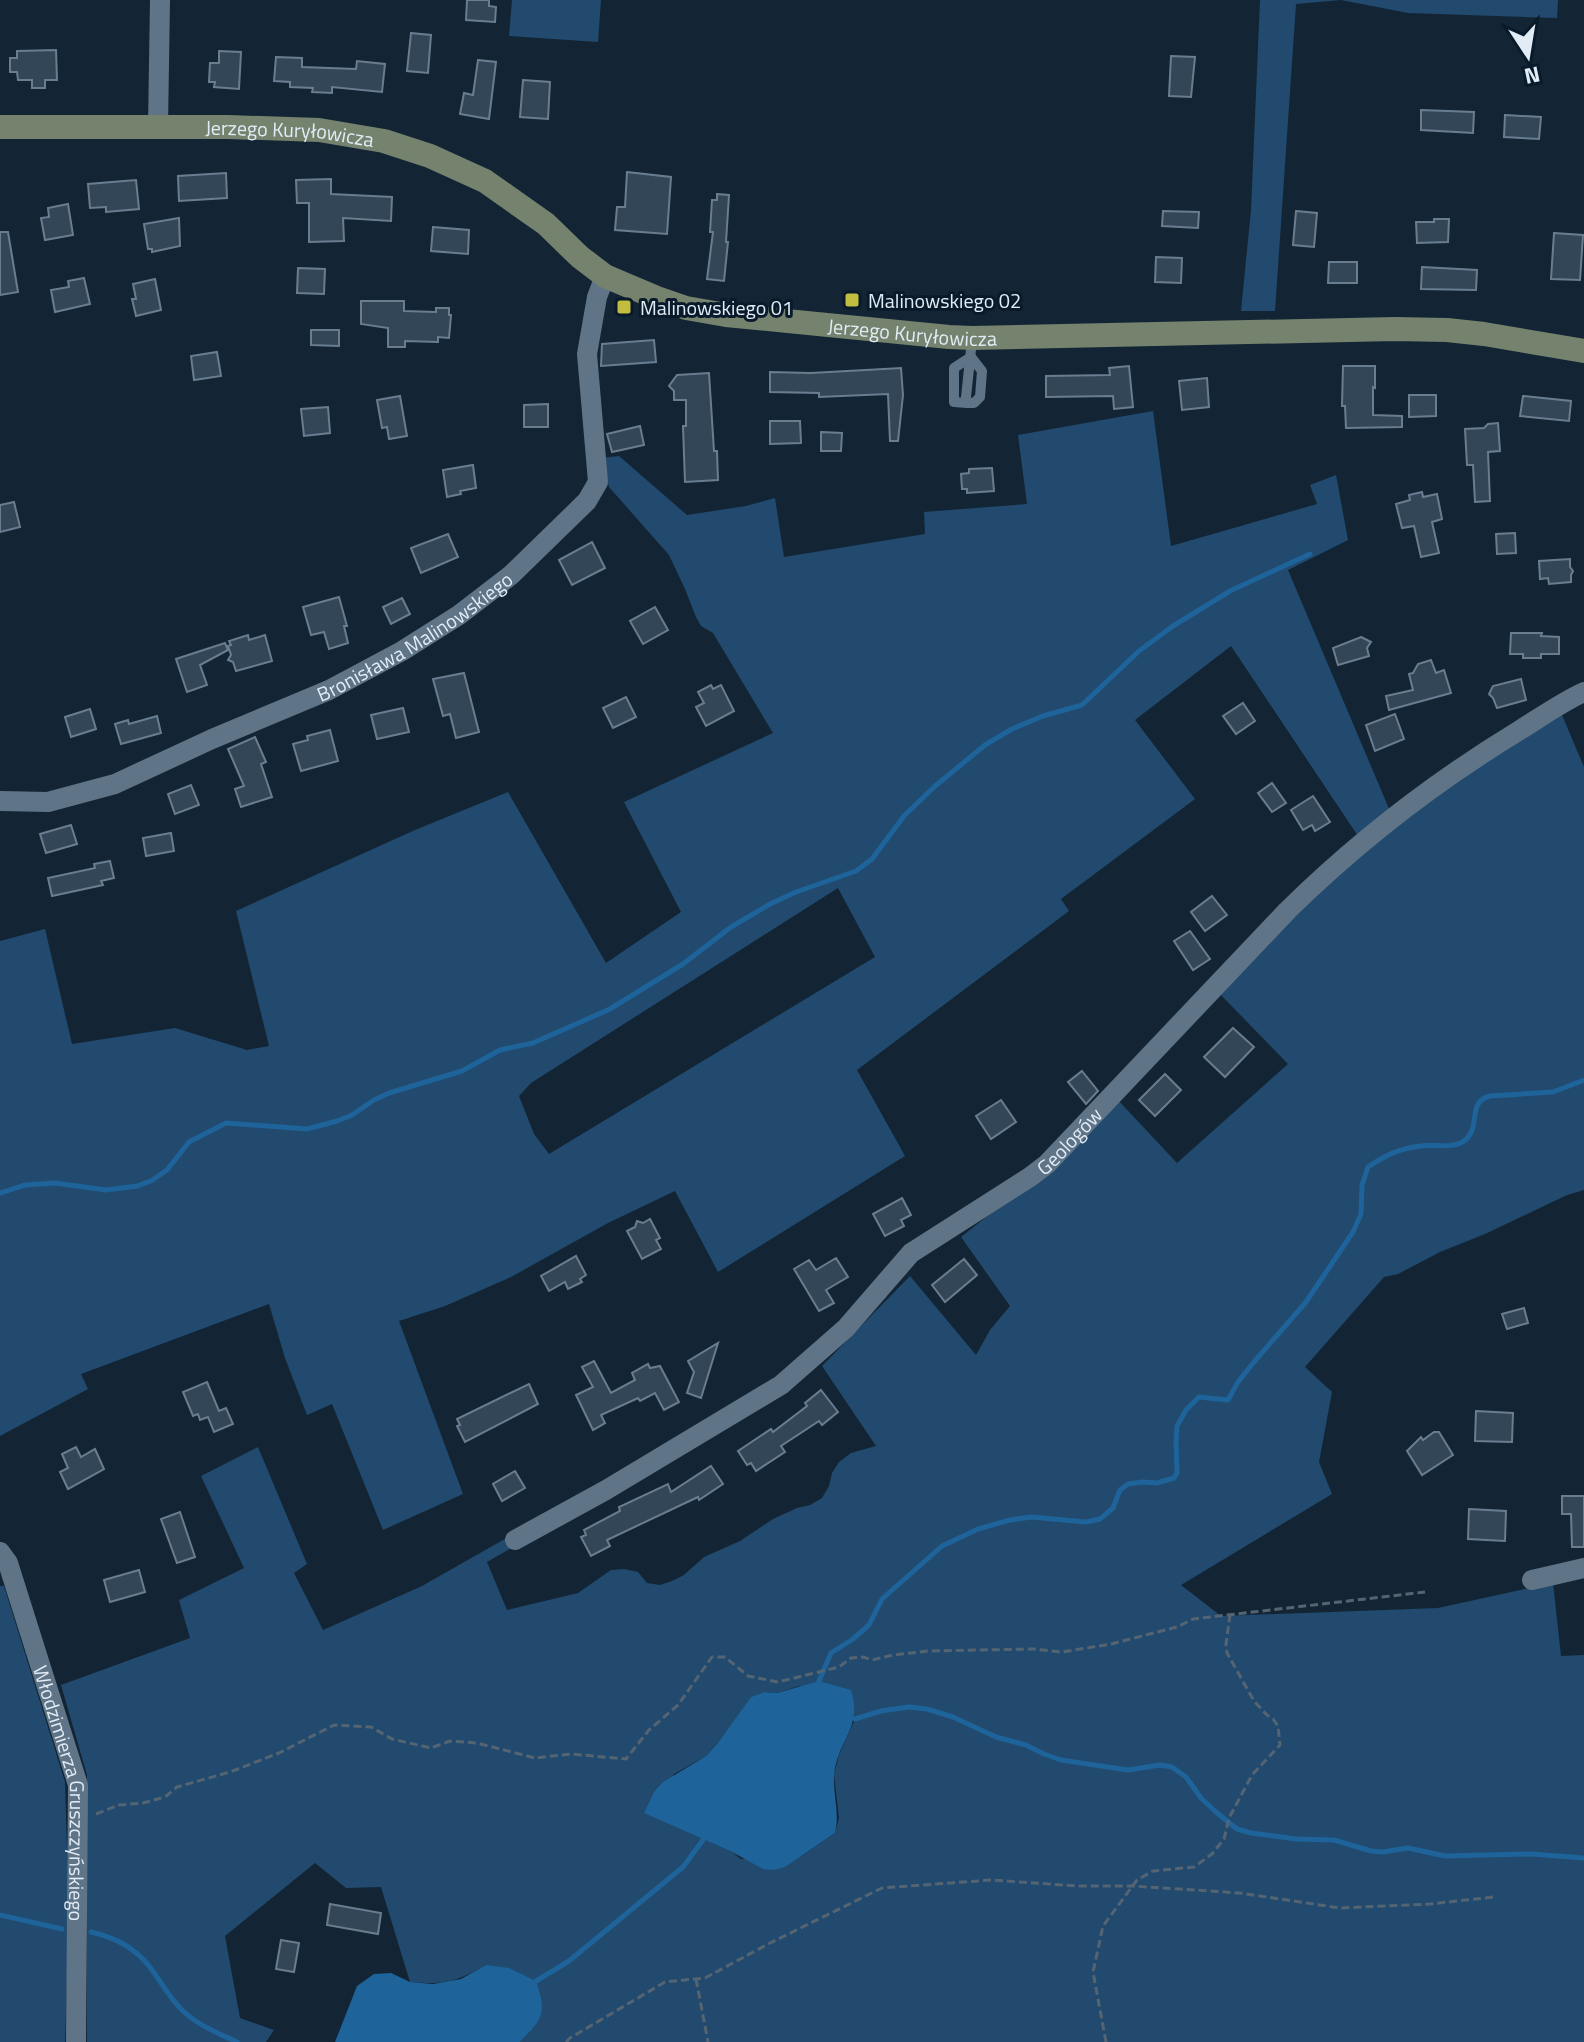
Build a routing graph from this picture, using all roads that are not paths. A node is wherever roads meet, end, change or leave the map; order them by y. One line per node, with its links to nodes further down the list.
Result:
1 (160, 0): 2 (street)
2 (158, 126): 3 (street, Jerzego Kuryłowicza); 4 (street, Jerzego Kuryłowicza)
3 (0, 127)
4 (605, 276): 5 (street, Jerzego Kuryłowicza); 8 (street, Bronisława Malinowskiego)
5 (971, 348): 5 (lane); 6 (street, Jerzego Kuryłowicza)
6 (1584, 351)
7 (1584, 692): 9 (street, Geologów)
8 (0, 801)
9 (515, 1540)
10 (0, 1552): 13 (street, Włodzimierza Gruszczyńskiego)
11 (1584, 1568): 12 (street)
12 (1532, 1580)
13 (76, 2042)

